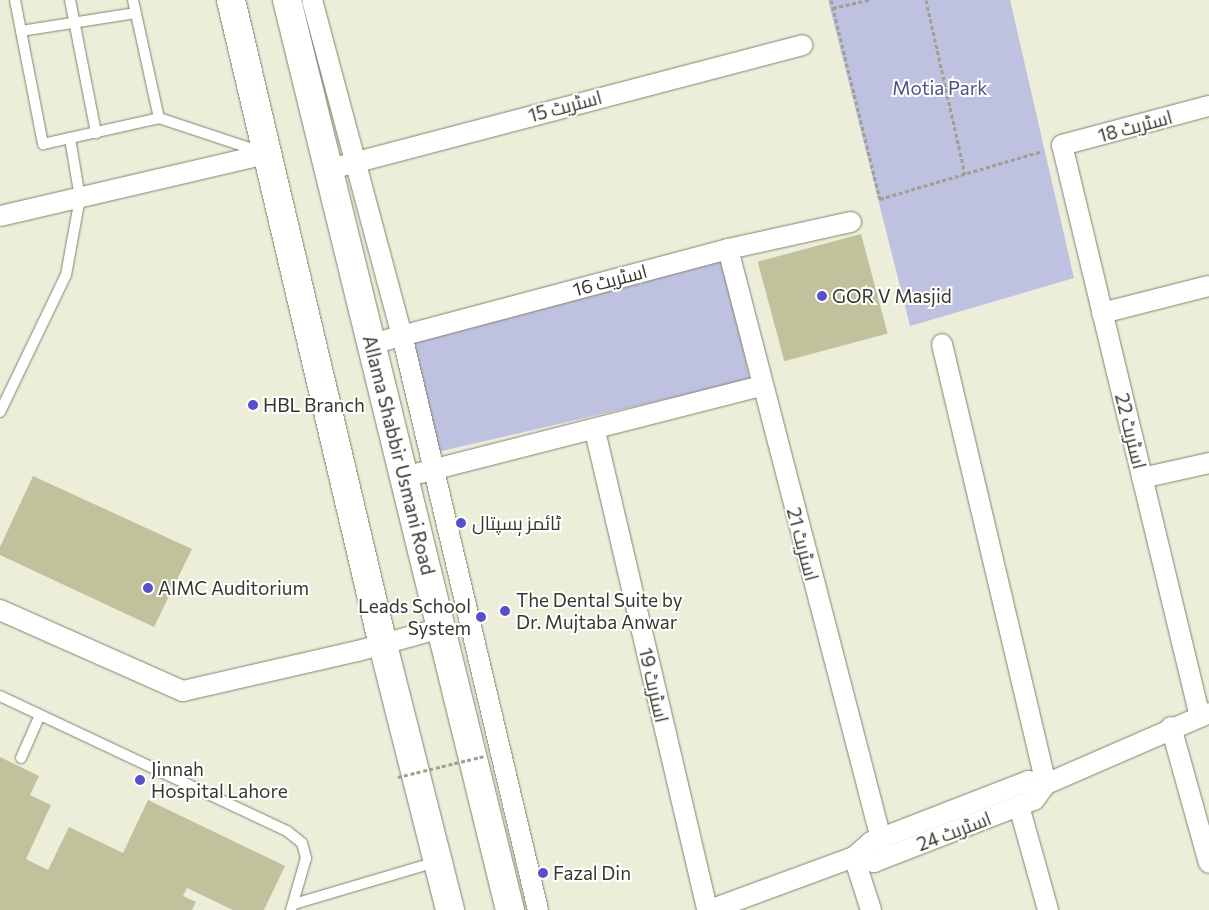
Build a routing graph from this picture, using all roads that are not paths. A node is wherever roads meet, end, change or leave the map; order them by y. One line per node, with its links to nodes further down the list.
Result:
1 (14, 0): 8 (lane)
2 (70, 0): 7 (lane)
3 (133, 0): 6 (lane)
4 (231, 0): 15 (main road)
5 (295, 0): 16 (street); 17 (main road, Allama Shabbir Usmani Road)
6 (136, 13): 7 (lane); 11 (lane)
7 (75, 22): 8 (lane); 12 (lane)
8 (21, 30): 13 (lane)
9 (802, 45): 16 (street, اسٹریٹ 15)
10 (1209, 106): 14 (street, اسٹریٹ 18)
11 (159, 118): 12 (lane); 15 (lane)
12 (96, 133): 13 (lane)
13 (70, 138): 18 (lane)
14 (1062, 145): 23 (street, اسٹریٹ 22)
15 (267, 154): 18 (street); 36 (main road)
16 (355, 161): 17 (street, اسٹریٹ 15); 24 (street)
17 (329, 171): 25 (main road, Allama Shabbir Usmani Road)
18 (80, 198): 19 (street); 28 (lane)
19 (0, 216)
20 (851, 222): 21 (street, اسٹریٹ 16)
21 (728, 248): 24 (street, اسٹریٹ 16); 27 (street, اسٹریٹ 21)
22 (1209, 286): 23 (street)
23 (1102, 313): 33 (street, اسٹریٹ 22)
24 (402, 335): 25 (street, اسٹریٹ 16); 31 (street)
25 (371, 344): 32 (main road, Allama Shabbir Usmani Road)
26 (942, 344): 42 (street)
27 (762, 386): 29 (street); 44 (street, اسٹریٹ 21)
28 (0, 412)
29 (595, 431): 31 (street); 52 (street, اسٹریٹ 19)
30 (1209, 463): 33 (street)
31 (433, 471): 32 (street); 51 (street)
32 (404, 477): 35 (main road, Allama Shabbir Usmani Road)
33 (1142, 478): 39 (street, اسٹریٹ 22)
34 (0, 610): 36 (street)
35 (441, 628): 36 (street); 50 (main road, Allama Shabbir Usmani Road)
36 (383, 645): 46 (main road)
37 (0, 696): 38 (lane)
38 (40, 715): 41 (lane); 48 (lane)
39 (1205, 715): 40 (street, اسٹریٹ 24)
40 (1171, 728): 42 (street, اسٹریٹ 24); 47 (street)
41 (21, 758)
42 (1046, 784): 43 (street, اسٹریٹ 24); 44 (street, اسٹریٹ 24)
43 (1019, 806): 45 (street, اسٹریٹ 24); 54 (street)
44 (881, 839): 45 (street, اسٹریٹ 24)
45 (854, 857): 52 (street, اسٹریٹ 24); 53 (street)
46 (436, 862): 48 (lane); 49 (main road)
47 (1209, 863)
48 (292, 907)
49 (450, 910)
50 (510, 910)
51 (538, 910)
52 (709, 910)
53 (871, 910)
54 (1048, 910)

